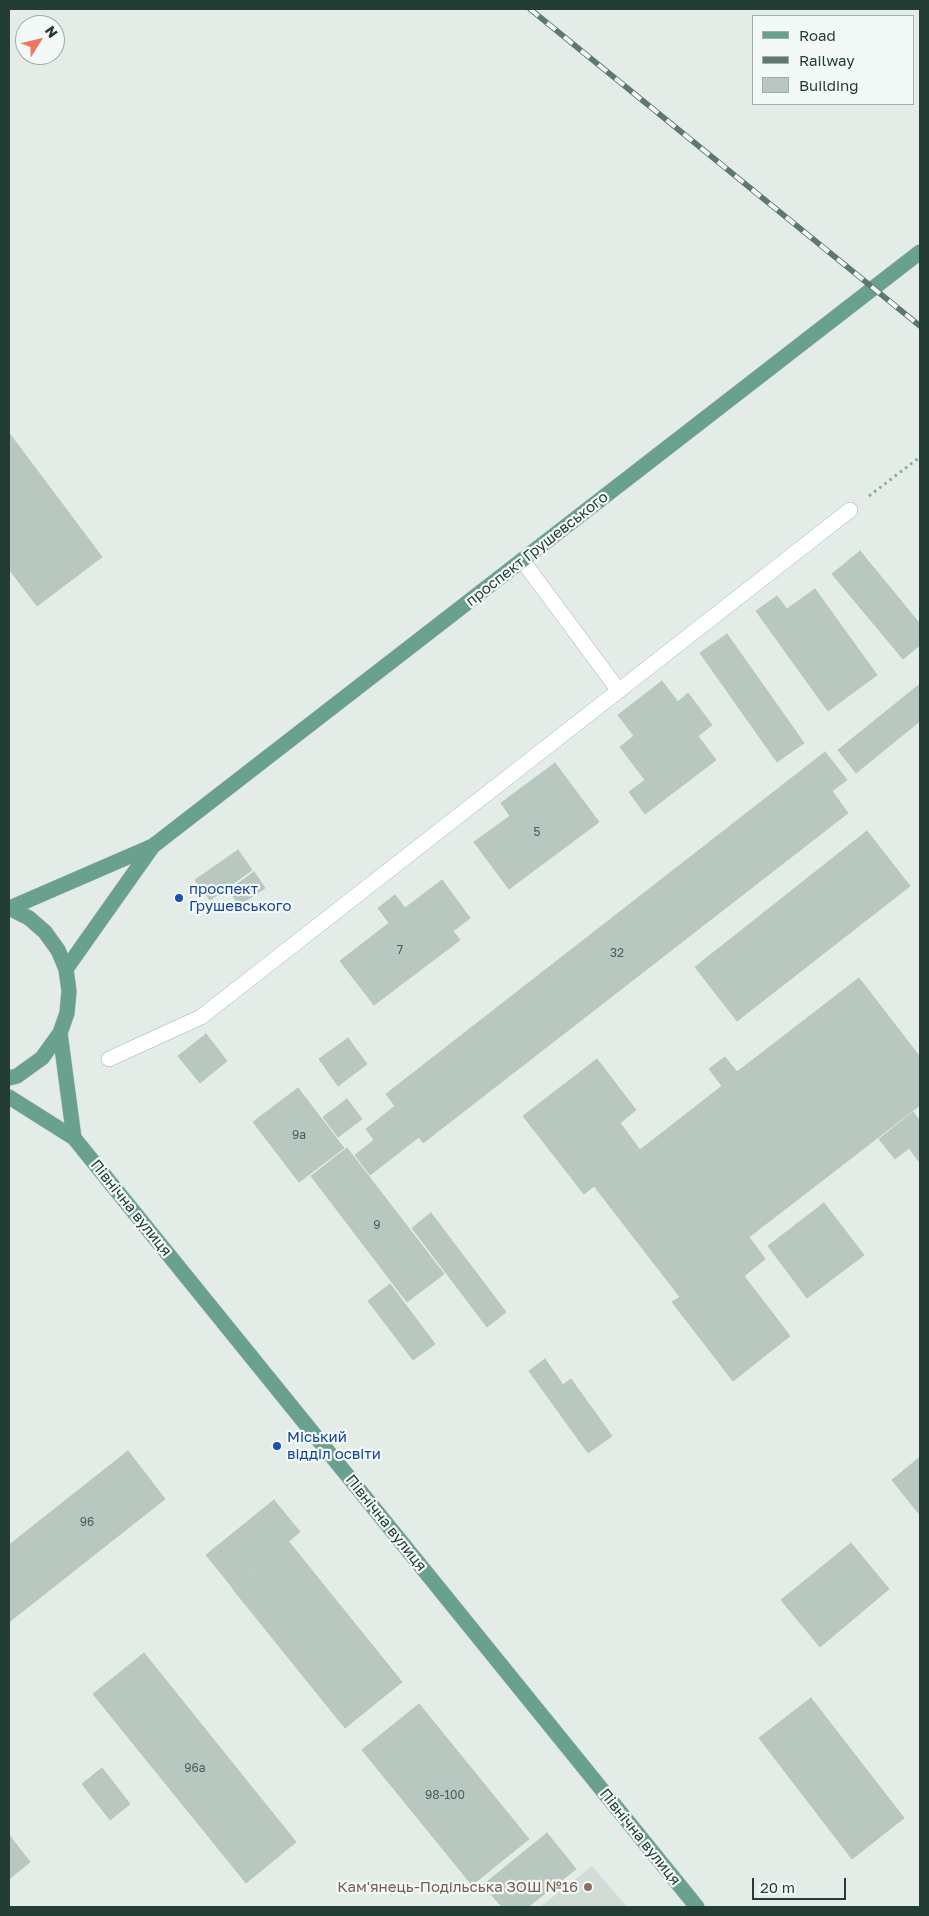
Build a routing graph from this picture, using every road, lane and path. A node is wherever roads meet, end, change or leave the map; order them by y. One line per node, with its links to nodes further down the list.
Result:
1 (920, 252): 4 (main road, проспект Грушевського)
2 (920, 457): 3 (path)
3 (850, 510): 5 (lane)
4 (522, 560): 5 (lane); 6 (main road, проспект Грушевського)
5 (619, 691): 10 (lane)
6 (154, 846): 7 (main road, проспект Грушевського); 8 (main road, проспект Грушевського)
7 (9, 908): 8 (main road)
8 (66, 969): 9 (main road)
9 (60, 1033): 11 (main road); 13 (main road)
10 (108, 1060)
11 (9, 1078)
12 (9, 1097): 13 (main road, Північна вулиця)
13 (74, 1138): 14 (main road, Північна вулиця)
14 (697, 1907)

